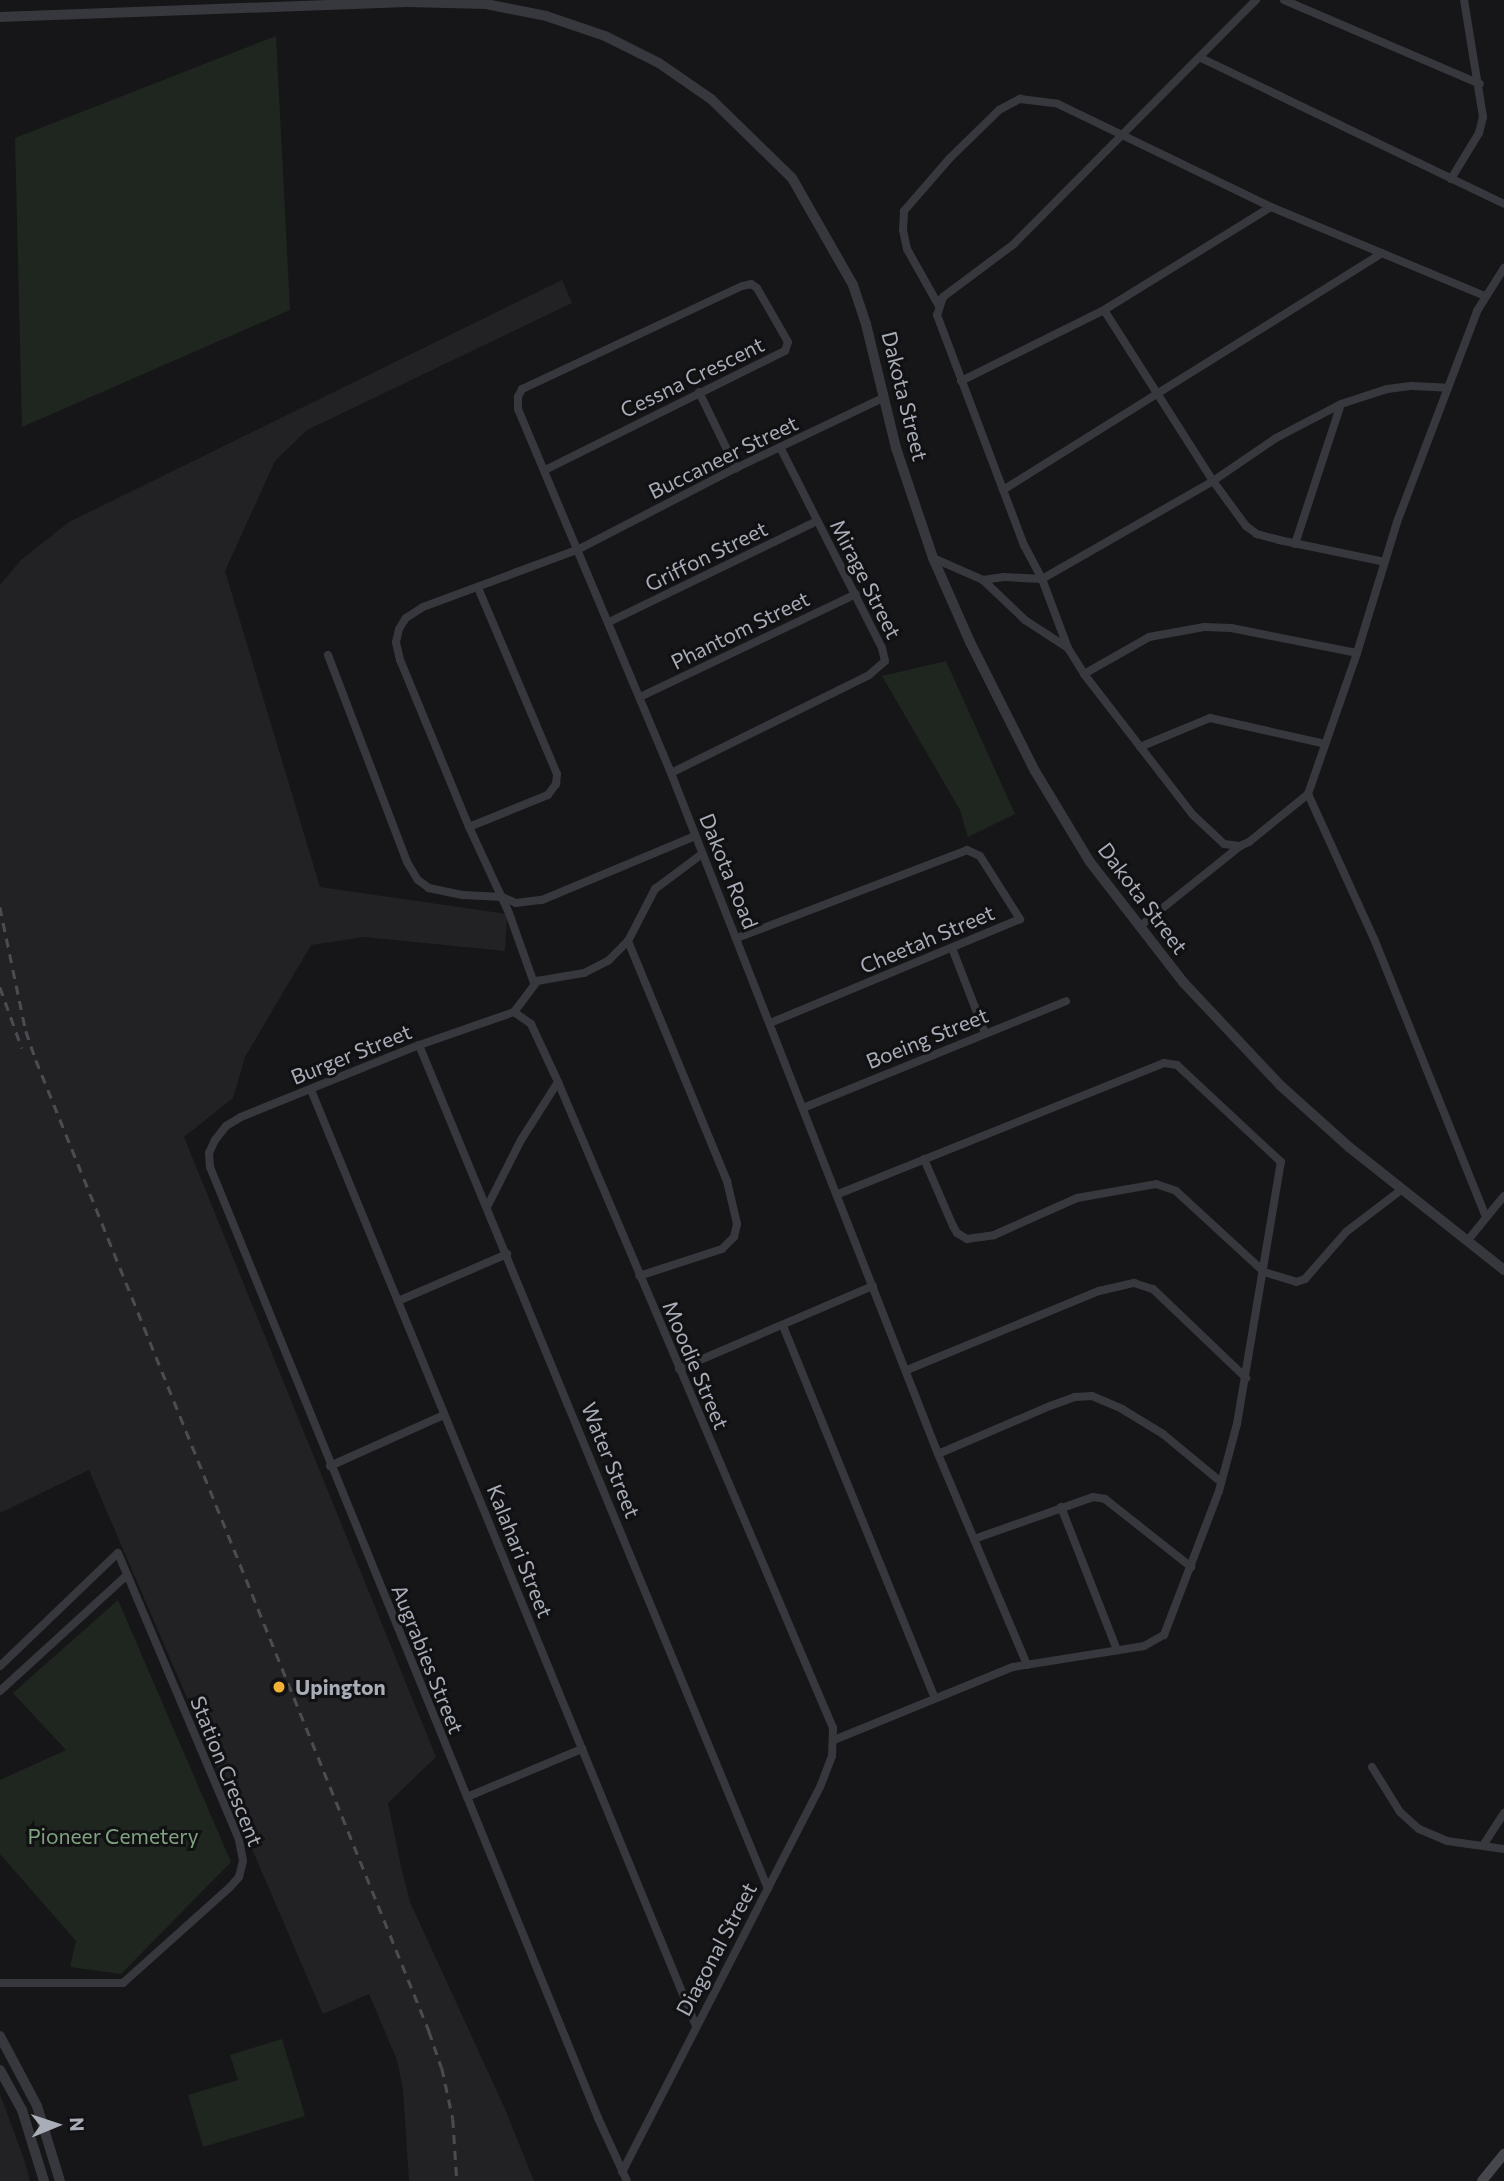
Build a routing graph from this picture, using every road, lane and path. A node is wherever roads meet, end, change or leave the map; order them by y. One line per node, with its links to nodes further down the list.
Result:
1 (1256, 0): 7 (street)
2 (1284, 0): 8 (street)
3 (1464, 0): 8 (street)
4 (381, 1): 5 (street, Dakota Street); 23 (street, Dakota Street)
5 (315, 3): 6 (street, Dakota Street)
6 (0, 17)
7 (1200, 58): 9 (street); 10 (street)
8 (1480, 84): 10 (street)
9 (1125, 135): 12 (street); 16 (street); 16 (street)
10 (1451, 179): 11 (street)
11 (1504, 204)
12 (1271, 206): 13 (street); 17 (street)
13 (1382, 253): 15 (street); 22 (street)
14 (1504, 268): 15 (street)
15 (1485, 296): 20 (street)
16 (939, 306): 18 (street)
17 (1104, 310): 18 (street); 22 (street)
18 (961, 381): 29 (street)
19 (522, 388): 21 (street, Cessna Crescent); 27 (street, Dakota Road)
20 (1448, 388): 24 (street); 34 (street)
21 (699, 392): 26 (street); 27 (street, Cessna Crescent)
22 (1157, 393): 28 (street); 29 (street)
23 (883, 398): 25 (street, Buccaneer Street); 33 (street, Dakota Street)
24 (1341, 404): 28 (street); 31 (street)
25 (780, 447): 26 (street, Buccaneer Street); 30 (street, Mirage Street)
26 (736, 468): 32 (street, Buccaneer Street)
27 (545, 470): 32 (street, Dakota Road)
28 (1213, 481): 31 (street); 35 (street)
29 (1003, 490): 35 (street)
30 (817, 521): 38 (street, Mirage Street); 39 (street, Griffon Street)
31 (1295, 544): 34 (street)
32 (579, 549): 37 (street, Buccaneer Street); 39 (street, Dakota Road)
33 (933, 558): 36 (street); 54 (street, Dakota Street)
34 (1385, 562): 41 (street)
35 (1042, 579): 36 (street); 40 (street)
36 (983, 580): 40 (street)
37 (478, 588): 49 (street, Buccaneer Street); 49 (street)
38 (856, 594): 44 (street, Phantom Street); 47 (street, Mirage Street)
39 (609, 622): 44 (street, Dakota Road)
40 (1068, 648): 43 (street)
41 (1357, 653): 43 (street); 45 (street)
42 (328, 655): 53 (street)
43 (1084, 674): 46 (street)
44 (640, 697): 47 (street, Dakota Road)
45 (1325, 744): 46 (street); 48 (street)
46 (1140, 747): 51 (street)
47 (671, 773): 50 (street, Dakota Road)
48 (1308, 794): 51 (street); 73 (street)
49 (469, 827): 53 (street, Buccaneer Street)
50 (695, 836): 52 (street, Dakota Road); 53 (street)
51 (1240, 846): 54 (street)
52 (702, 855): 55 (street, Dakota Road); 56 (street)
53 (502, 897): 58 (street, Buccaneer Street)
54 (1139, 928): 69 (street, Dakota Street)
55 (737, 938): 57 (street, Cheetah Street); 61 (street, Dakota Road)
56 (628, 940): 58 (street); 78 (street)
57 (952, 948): 61 (street, Cheetah Street); 62 (street)
58 (534, 983): 60 (street)
59 (1066, 1001): 62 (street, Boeing Street)
60 (514, 1012): 63 (street, Burger Street); 64 (street, Moodie Street)
61 (770, 1023): 66 (street, Dakota Road)
62 (985, 1033): 66 (street, Boeing Street)
63 (419, 1045): 65 (street, Burger Street); 72 (street, Water Street)
64 (558, 1082): 72 (street); 78 (street, Moodie Street)
65 (311, 1090): 67 (street, Burger Street); 80 (street, Kalahari Street)
66 (803, 1108): 70 (street, Dakota Road)
67 (211, 1146): 87 (street, Augrabies Street)
68 (924, 1159): 70 (street); 77 (street); 77 (street)
69 (1401, 1189): 74 (street, Dakota Street); 77 (street)
70 (838, 1194): 79 (street, Dakota Road)
71 (1504, 1196): 73 (street)
72 (487, 1207): 75 (street, Water Street)
73 (1486, 1217): 74 (street)
74 (1468, 1240): 76 (street, Dakota Street)
75 (507, 1254): 80 (street); 105 (street, Water Street)
76 (1504, 1269)
77 (1264, 1272): 84 (street)
78 (639, 1276): 82 (street, Moodie Street)
79 (873, 1286): 81 (street); 83 (street, Dakota Road)
80 (398, 1301): 85 (street, Kalahari Street)
81 (783, 1326): 82 (street); 97 (street)
82 (679, 1369): 98 (street, Moodie Street)
83 (907, 1370): 84 (street); 86 (street, Dakota Road)
84 (1246, 1378): 88 (street)
85 (444, 1415): 87 (street); 99 (street, Kalahari Street)
86 (938, 1454): 88 (street); 90 (street, Dakota Road)
87 (330, 1466): 101 (street, Augrabies Street)
88 (1221, 1482): 91 (street)
89 (1061, 1507): 90 (street); 91 (street); 93 (street)
90 (974, 1539): 94 (street, Dakota Road)
91 (1191, 1566): 93 (street)
92 (127, 1576): 95 (street, Station Crescent); 96 (street); 106 (street, Station Crescent)
93 (1117, 1650): 94 (street)
94 (1027, 1665): 97 (street)
95 (0, 1666)
96 (0, 1691)
97 (935, 1698): 98 (street)
98 (834, 1740): 105 (street, Diagonal Street)
99 (582, 1749): 101 (street); 107 (street, Kalahari Street)
100 (1372, 1767): 103 (street)
101 (467, 1797): 111 (street, Augrabies Street)
102 (1504, 1813): 103 (street)
103 (1484, 1844): 104 (street)
104 (1504, 1849)
105 (768, 1889): 107 (street, Diagonal Street)
106 (0, 1983)
107 (696, 2026): 111 (street, Diagonal Street)
108 (0, 2036): 113 (street)
109 (0, 2070): 112 (street)
110 (1504, 2154): 115 (main road)
111 (622, 2172): 114 (street, Augrabies Street)
112 (44, 2181)
113 (60, 2181)
114 (628, 2181)
115 (1482, 2181)

